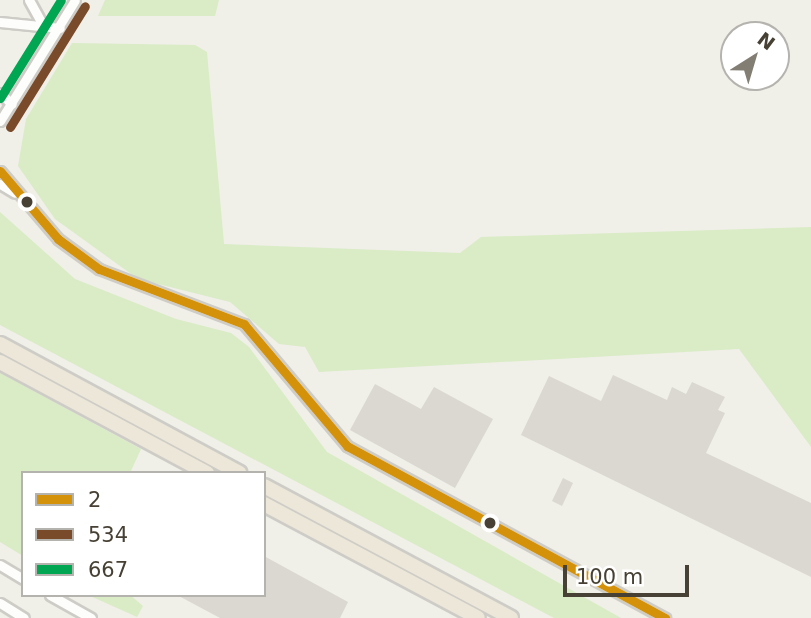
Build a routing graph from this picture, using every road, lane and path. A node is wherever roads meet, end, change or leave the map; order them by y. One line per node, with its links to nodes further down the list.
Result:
1 (29, 0): 4 (street)
2 (75, 0): 5 (street)
3 (0, 22): 4 (street)
4 (44, 27): 5 (street)
5 (60, 28): 7 (street)
6 (0, 93): 7 (street)
7 (12, 104): 8 (street)
8 (0, 121)
9 (0, 172): 11 (street)
10 (0, 184): 11 (street)
11 (19, 196): 26 (street)
12 (0, 344): 15 (highway)
13 (0, 362): 14 (highway)
14 (202, 471)
15 (236, 471)
16 (266, 487): 25 (highway)
17 (266, 505): 24 (highway)
18 (0, 565): 19 (street)
19 (21, 578)
20 (54, 597): 23 (street)
21 (0, 603): 22 (street)
22 (24, 618)
23 (91, 618)
24 (478, 618)
25 (511, 618)
26 (665, 618)

